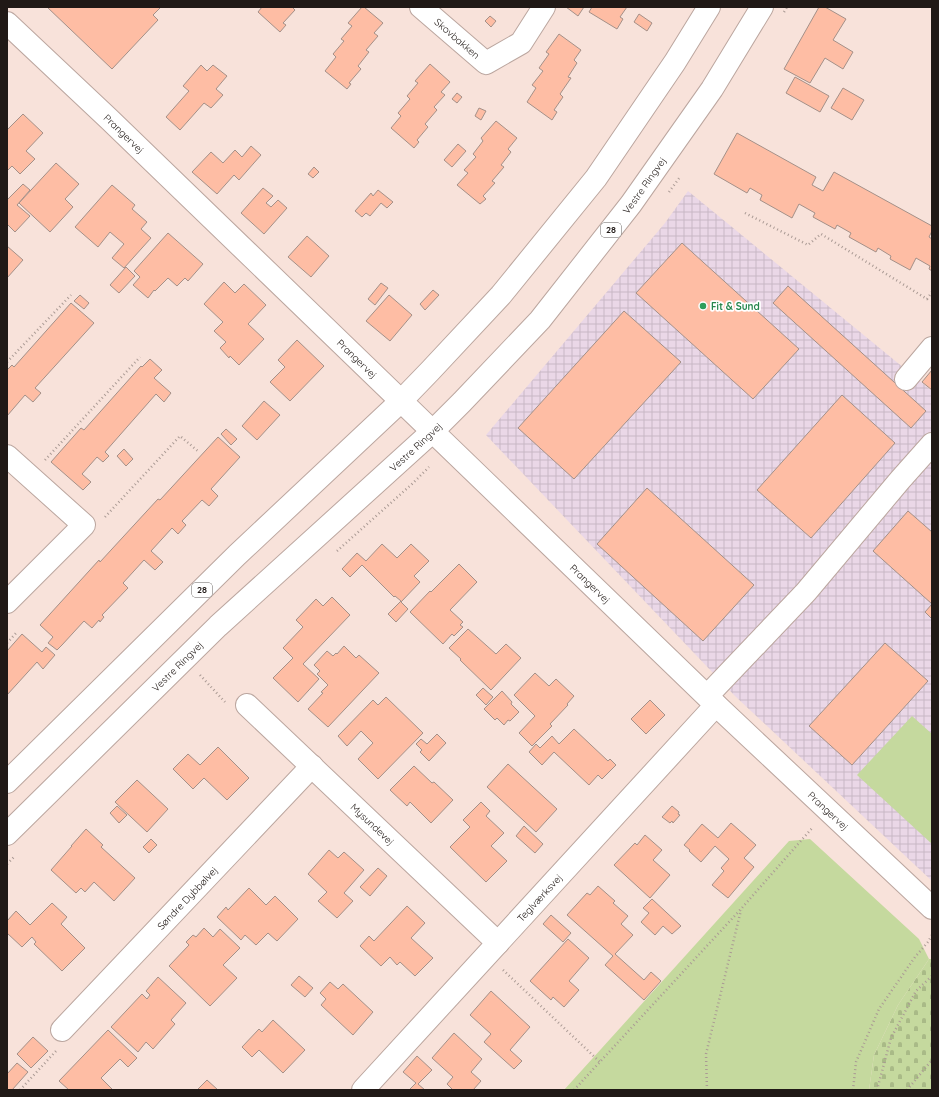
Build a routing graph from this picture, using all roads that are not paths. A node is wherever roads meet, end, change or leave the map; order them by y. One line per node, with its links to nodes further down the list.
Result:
1 (420, 7): 2 (street, Skovbakken)
2 (544, 7)
3 (709, 7): 8 (street, 28)
4 (762, 7): 9 (street, Vestre Ringvej / 28)
5 (7, 23): 8 (street, Prangervej)
6 (932, 348): 7 (street)
7 (906, 379)
8 (401, 401): 9 (street, Prangervej); 16 (street, 28)
9 (433, 431): 13 (street, Prangervej); 17 (street, Vestre Ringvej / 28)
10 (932, 444): 13 (street)
11 (7, 456): 12 (street)
12 (7, 602)
13 (712, 700): 18 (street, Prangervej); 19 (street, Teglværksvej)
14 (247, 704): 15 (street, Mysundevej)
15 (312, 766): 19 (street, Mysundevej); 20 (street, Søndre Dybbølvej)
16 (7, 782)
17 (7, 834)
18 (932, 908)
19 (493, 949): 21 (street, Teglværksvej)
20 (62, 1030)
21 (362, 1090)

